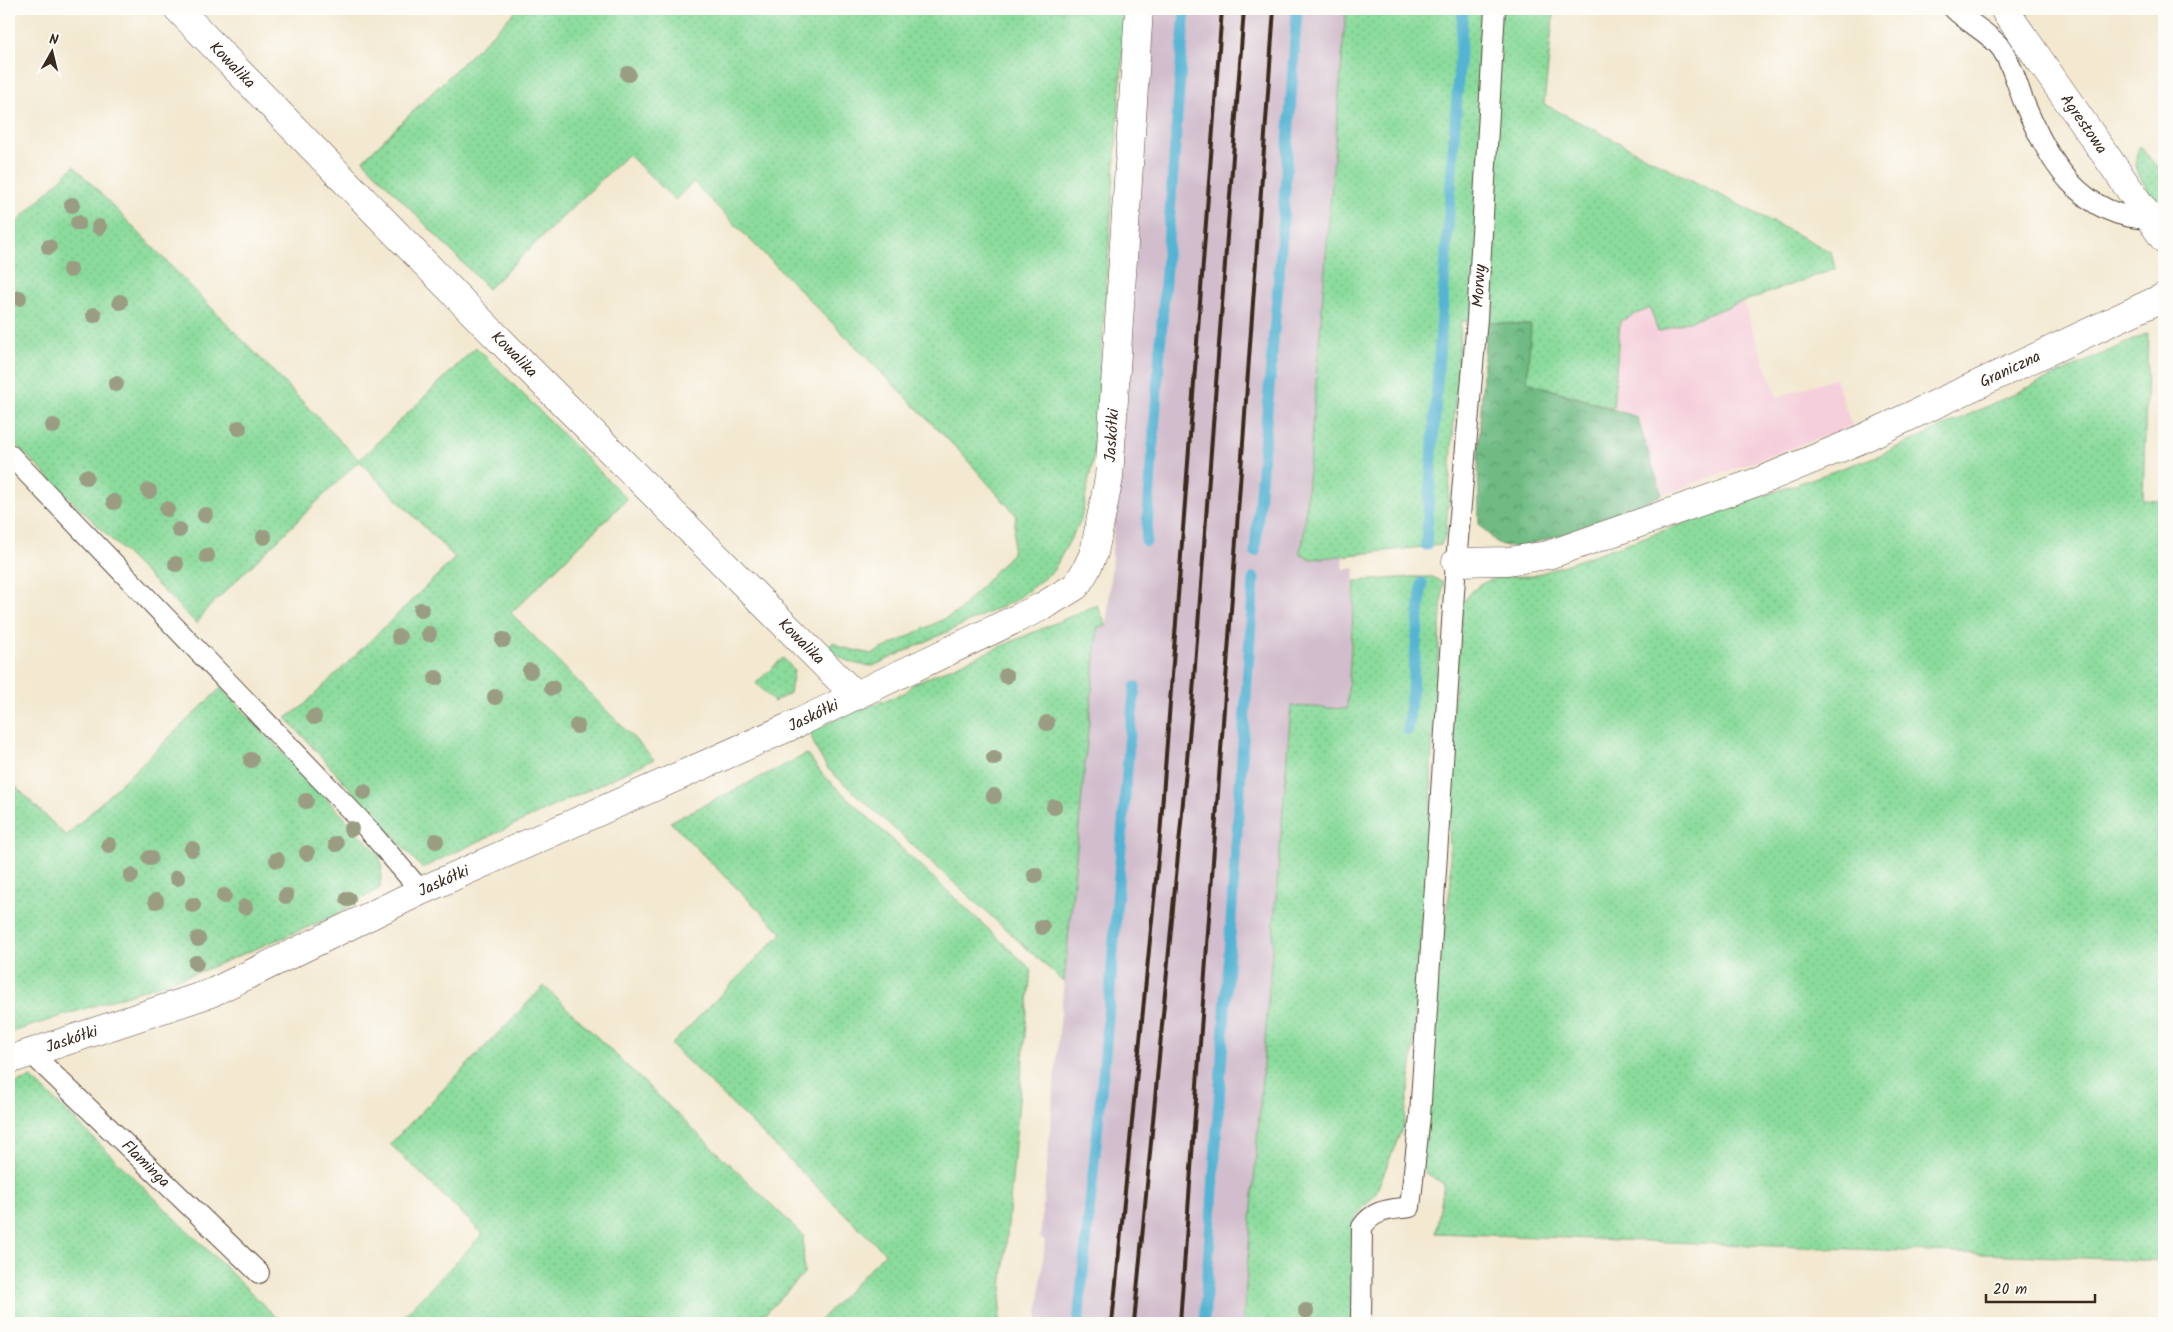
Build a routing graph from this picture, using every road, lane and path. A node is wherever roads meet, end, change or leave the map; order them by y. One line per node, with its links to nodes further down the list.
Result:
1 (178, 9): 10 (street, Kowalika)
2 (1140, 9): 10 (street, Jaskółki)
3 (1495, 9): 9 (lane, Morwy)
4 (1954, 9): 6 (lane)
5 (2004, 9): 6 (street, Agrestowa)
6 (2158, 229)
7 (2164, 297): 9 (street, Graniczna)
8 (9, 454): 11 (lane)
9 (1456, 562): 14 (lane, Morwy)
10 (856, 696): 11 (street, Jaskółki)
11 (421, 891): 12 (street, Jaskółki)
12 (20, 1057): 13 (lane, Flaminga)
13 (259, 1273)
14 (1361, 1323)

